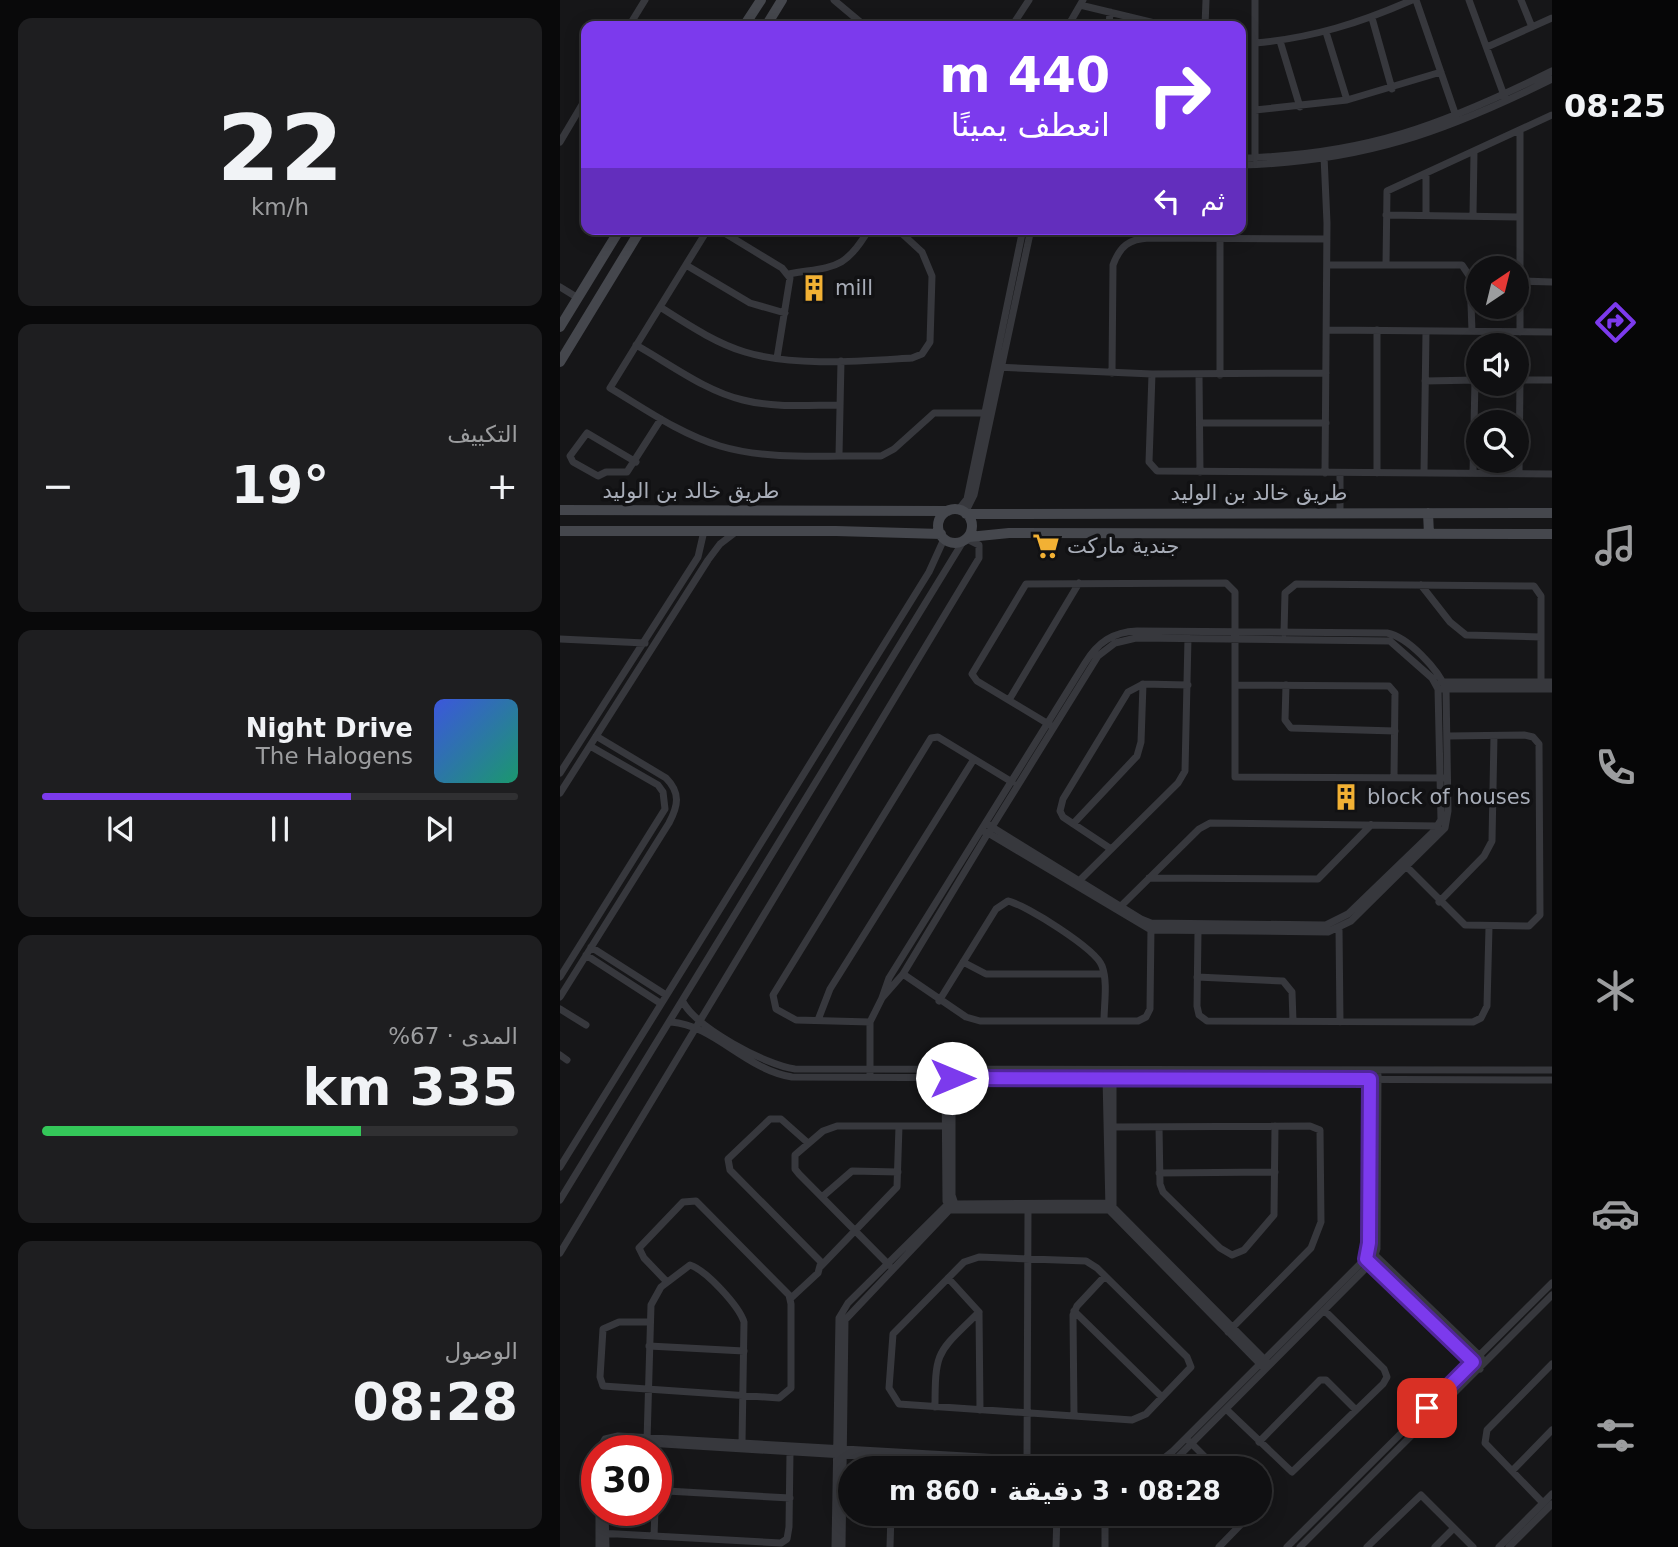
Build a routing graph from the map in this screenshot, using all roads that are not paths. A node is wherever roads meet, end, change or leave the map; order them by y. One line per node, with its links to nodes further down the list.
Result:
1 (645, 0): 16 (street)
2 (761, 0): 17 (street)
3 (782, 0): 18 (street)
4 (827, 0): 19 (street)
5 (834, 0): 20 (street)
6 (1028, 0): 21 (street)
7 (1206, 0): 25 (street)
8 (1255, 0): 29 (street)
9 (1414, 0): 14 (street); 32 (street)
10 (1469, 0): 30 (street)
11 (1521, 0): 26 (street)
12 (1082, 3): 13 (street); 22 (street)
13 (1110, 12): 23 (street); 24 (street)
14 (1372, 18): 27 (street); 34 (street)
15 (1552, 18): 26 (street)
16 (632, 21)
17 (747, 21)
18 (769, 21)
19 (852, 21)
20 (859, 21)
21 (1015, 21)
22 (1071, 21)
23 (1109, 21)
24 (1143, 21)
25 (1205, 21)
26 (1532, 27): 30 (street)
27 (1326, 33): 28 (street); 36 (street)
28 (1280, 41): 29 (street); 38 (street)
29 (1255, 43): 39 (street)
30 (1487, 47): 35 (street)
31 (1552, 71): 35 (street)
32 (1441, 72): 34 (street); 41 (street)
33 (1552, 79): 35 (street)
34 (1392, 89): 36 (street)
35 (1505, 98): 41 (street)
36 (1347, 100): 38 (street)
37 (581, 106): 43 (street)
38 (1300, 107): 39 (street)
39 (1255, 110): 47 (street)
40 (1552, 115): 42 (street)
41 (1457, 119): 45 (street)
42 (1520, 131): 44 (street); 53 (street)
43 (560, 142)
44 (1474, 152): 49 (street); 52 (street)
45 (1324, 155): 47 (street); 48 (street); 63 (street)
46 (1246, 158): 47 (street)
47 (1255, 158)
48 (1246, 164)
49 (1426, 173): 50 (street); 51 (street)
50 (1386, 215): 51 (street); 65 (street)
51 (1426, 215): 52 (street)
52 (1474, 215): 53 (street)
53 (1519, 217): 64 (street)
54 (616, 235): 72 (street)
55 (637, 235): 84 (street)
56 (704, 235): 66 (street)
57 (727, 235): 68 (street)
58 (866, 235): 68 (street)
59 (904, 235): 86 (street)
60 (1022, 235): 87 (street)
61 (1030, 235): 87 (street)
62 (1220, 239): 63 (street); 88 (street); 92 (street)
63 (1327, 239): 67 (street)
64 (1520, 256)
65 (1386, 264): 67 (street); 80 (street)
66 (686, 265): 73 (street); 74 (street)
67 (1328, 265): 77 (street)
68 (789, 274): 74 (street)
69 (1530, 281): 70 (street)
70 (1552, 282)
71 (560, 287): 72 (street)
72 (578, 298): 76 (street)
73 (660, 307): 83 (street); 85 (street)
74 (785, 313): 85 (street)
75 (1520, 319): 81 (street)
76 (560, 327)
77 (1327, 330): 78 (street); 89 (street)
78 (1377, 330): 79 (street); 107 (street)
79 (1426, 331): 80 (street); 96 (street)
80 (1472, 331): 81 (street)
81 (1520, 332): 82 (street)
82 (1552, 332)
83 (636, 345): 97 (street); 99 (street)
84 (562, 358)
85 (777, 358): 86 (street)
86 (841, 361): 97 (street)
87 (998, 367): 88 (street); 98 (street); 114 (street)
88 (1112, 373): 90 (street)
89 (1326, 373): 92 (street); 101 (street)
90 (1152, 374): 91 (street); 104 (street)
91 (1199, 375): 92 (street); 100 (street)
92 (1220, 375)
93 (1466, 380): 96 (street)
94 (1529, 380): 95 (street)
95 (1552, 380)
96 (1425, 381): 108 (street)
97 (840, 405): 102 (street)
98 (985, 413): 102 (street); 114 (street)
99 (661, 419): 102 (street); 103 (street)
100 (1200, 423): 101 (street); 104 (street)
101 (1326, 423): 105 (street)
102 (839, 455)
103 (636, 462): 103 (street)
104 (1200, 472): 105 (street)
105 (1325, 473): 106 (street)
106 (1340, 473): 107 (street); 116 (street)
107 (1377, 473): 108 (street)
108 (1424, 473): 109 (street)
109 (1466, 473)
110 (1519, 473): 111 (street)
111 (1552, 474)
112 (560, 510): 113 (street, طريق خالد بن الوليد)
113 (905, 511): 114 (street, طريق خالد بن الوليد); 122 (street)
114 (959, 512): 115 (street, طريق خالد بن الوليد); 126 (street); 127 (street)
115 (1007, 512): 116 (street, طريق خالد بن الوليد); 123 (street)
116 (1340, 512): 117 (street, طريق خالد بن الوليد)
117 (1428, 513): 118 (street, طريق خالد بن الوليد); 124 (street)
118 (1552, 513)
119 (560, 531): 120 (street, طريق خالد بن الوليد)
120 (704, 531): 121 (street, طريق خالد بن الوليد); 128 (street)
121 (737, 531): 122 (street, طريق خالد بن الوليد); 131 (street)
122 (904, 533): 126 (street, طريق خالد بن الوليد)
123 (1009, 533): 124 (street, طريق خالد بن الوليد); 127 (street, طريق خالد بن الوليد)
124 (1429, 534): 125 (street, طريق خالد بن الوليد)
125 (1552, 534)
126 (942, 536): 127 (street); 184 (street)
127 (967, 539): 188 (street); 191 (street)
128 (682, 582): 131 (street); 138 (street)
129 (1079, 583): 133 (street); 147 (street); 147 (street)
130 (1421, 585): 132 (street); 135 (street); 135 (street)
131 (691, 587): 152 (street)
132 (1284, 633): 134 (street); 145 (street)
133 (1236, 636): 134 (street); 136 (street); 143 (street); 148 (street)
134 (1268, 636): 145 (street)
135 (1541, 636): 139 (street)
136 (1188, 638): 142 (street); 148 (street)
137 (560, 639): 138 (street)
138 (645, 643): 155 (street)
139 (1541, 682): 140 (street); 145 (street)
140 (1552, 682)
141 (1143, 684): 142 (street); 160 (street); 160 (street)
142 (1188, 685): 164 (street)
143 (1236, 685): 144 (street); 156 (street)
144 (1286, 685): 149 (street); 149 (street)
145 (1440, 686): 146 (street); 150 (street); 157 (street)
146 (1552, 689)
147 (1009, 700): 148 (street)
148 (1051, 725): 158 (street); 163 (street)
149 (1395, 731): 156 (street)
150 (1448, 736): 151 (street); 157 (street)
151 (1494, 736): 171 (street); 174 (street)
152 (596, 737): 153 (street); 169 (street)
153 (590, 746): 159 (street); 166 (street)
154 (974, 758): 158 (street); 192 (street); 192 (street)
155 (560, 773)
156 (1394, 777): 157 (street)
157 (1445, 778): 162 (street); 165 (street)
158 (1012, 782): 163 (street)
159 (560, 793)
160 (1073, 824): 164 (street)
161 (1371, 825): 162 (street); 167 (street); 167 (street)
162 (1438, 826): 170 (street)
163 (987, 828): 168 (street); 173 (street); 180 (street); 186 (street)
164 (1111, 849): 168 (street)
165 (1407, 867): 170 (street); 171 (street)
166 (622, 878): 169 (street); 182 (street)
167 (1149, 878): 172 (street)
168 (1080, 881): 172 (street)
169 (631, 883): 177 (street)
170 (1371, 898): 173 (street); 175 (street)
171 (1439, 902): 174 (street)
172 (1121, 906): 173 (street)
173 (1151, 926): 176 (street); 193 (street)
174 (1489, 927): 197 (street)
175 (1339, 928): 176 (street); 197 (street)
176 (1198, 932): 183 (street)
177 (591, 947): 178 (street); 184 (street)
178 (586, 956): 185 (street); 189 (street)
179 (963, 962): 181 (street); 181 (street); 187 (street)
180 (903, 974): 186 (street); 187 (street)
181 (1104, 974): 193 (street)
182 (560, 977)
183 (1197, 977): 194 (street); 194 (street)
184 (666, 995): 189 (street)
185 (560, 997)
186 (882, 998): 196 (street)
187 (939, 1000): 193 (street)
188 (683, 1002): 191 (street); 195 (street)
189 (660, 1003): 220 (street)
190 (560, 1009): 198 (street)
191 (699, 1020): 199 (street); 200 (street)
192 (818, 1020): 196 (street)
193 (1104, 1021)
194 (1293, 1021): 197 (street)
195 (671, 1022): 199 (street); 225 (street)
196 (870, 1022): 207 (street)
197 (1339, 1022)
198 (586, 1025)
199 (695, 1028): 200 (street); 231 (street)
200 (741, 1052): 207 (street)
201 (948, 1069): 202 (street); 207 (street); 208 (street)
202 (1061, 1069): 203 (street); 209 (street)
203 (1109, 1069): 204 (street); 210 (street)
204 (1250, 1069): 205 (street); 211 (street)
205 (1374, 1070): 206 (street); 212 (street)
206 (1552, 1070)
207 (870, 1073): 208 (street)
208 (948, 1078): 209 (street); 215 (street); 226 (street)
209 (1062, 1078): 210 (street)
210 (1109, 1078): 211 (street); 218 (street)
211 (1250, 1079): 212 (street)
212 (1374, 1079): 213 (street); 230 (street)
213 (1552, 1080)
214 (899, 1126): 215 (street); 219 (street); 221 (street)
215 (945, 1126): 226 (street)
216 (1275, 1126): 217 (street); 222 (street); 245 (street)
217 (1159, 1127): 218 (street); 223 (street)
218 (1110, 1130): 227 (street)
219 (808, 1143): 224 (street); 234 (street)
220 (560, 1167)
221 (898, 1172): 224 (street); 229 (street)
222 (1275, 1172): 223 (street); 223 (street)
223 (1159, 1173)
224 (822, 1197): 229 (street)
225 (560, 1200)
226 (951, 1205): 227 (street); 228 (street); 235 (street)
227 (1111, 1207): 228 (street); 245 (street)
228 (1028, 1211): 232 (street)
229 (856, 1231): 234 (street); 235 (street)
230 (1372, 1252): 233 (street); 248 (street)
231 (560, 1253)
232 (1027, 1258): 236 (street); 237 (street); 262 (street)
233 (1368, 1261): 242 (street); 249 (street); 252 (street)
234 (821, 1266): 240 (street)
235 (889, 1266): 273 (street)
236 (1105, 1276): 241 (street); 256 (street)
237 (948, 1278): 243 (street); 257 (street)
238 (667, 1282): 240 (street); 244 (street); 247 (street)
239 (1551, 1289): 248 (street); 250 (street)
240 (790, 1299): 255 (street)
241 (1074, 1311): 256 (street); 264 (street)
242 (1325, 1311): 252 (street); 260 (street)
243 (979, 1312): 257 (street); 261 (street)
244 (649, 1322): 246 (street); 254 (street)
245 (1230, 1330): 252 (street)
246 (649, 1346): 247 (street); 254 (street)
247 (744, 1351): 255 (street)
248 (1479, 1355): 249 (street); 250 (street)
249 (1473, 1362): 253 (street); 258 (street)
250 (1487, 1363): 253 (street)
251 (1552, 1364): 280 (street)
252 (1265, 1365): 259 (street); 267 (street)
253 (1480, 1369): 263 (street)
254 (648, 1391): 255 (street); 266 (street)
255 (743, 1396): 271 (street)
256 (1162, 1397): 264 (street)
257 (935, 1408): 261 (street)
258 (1427, 1408): 263 (street); 293 (street)
259 (1226, 1409): 267 (street); 268 (street)
260 (1356, 1409): 268 (street); 268 (street)
261 (980, 1410): 262 (street)
262 (1027, 1413): 264 (street); 276 (street)
263 (1434, 1415): 296 (street)
264 (1074, 1416)
265 (1552, 1430): 280 (street)
266 (647, 1435)
267 (1189, 1441): 277 (street); 278 (street); 279 (street)
268 (1259, 1441)
269 (672, 1442): 271 (street)
270 (672, 1443): 272 (street)
271 (742, 1443): 273 (street)
272 (790, 1452): 273 (street); 283 (street)
273 (839, 1452): 274 (street); 275 (street); 299 (street); 300 (street)
274 (893, 1456)
275 (933, 1456)
276 (1027, 1456)
277 (1167, 1456)
278 (1175, 1456)
279 (1204, 1456)
280 (1512, 1471): 284 (street)
281 (672, 1491): 283 (street)
282 (1552, 1494): 284 (street)
283 (790, 1498): 295 (street)
284 (1549, 1506): 310 (street); 311 (street)
285 (602, 1526): 294 (street)
286 (604, 1526): 294 (street)
287 (654, 1526): 295 (street)
288 (891, 1526): 301 (street)
289 (1057, 1526): 302 (street)
290 (1105, 1526): 303 (street)
291 (1239, 1526): 304 (street)
292 (1454, 1528): 307 (street); 308 (street); 309 (street)
293 (1304, 1530): 296 (street); 305 (street)
294 (603, 1533): 295 (street); 297 (street); 298 (street)
295 (654, 1536)
296 (1311, 1536): 306 (street)
297 (599, 1547)
298 (606, 1547)
299 (835, 1547)
300 (842, 1547)
301 (890, 1547)
302 (1056, 1547)
303 (1105, 1547)
304 (1219, 1547)
305 (1287, 1547)
306 (1300, 1547)
307 (1367, 1547)
308 (1435, 1547)
309 (1473, 1547)
310 (1499, 1547)
311 (1509, 1547)

